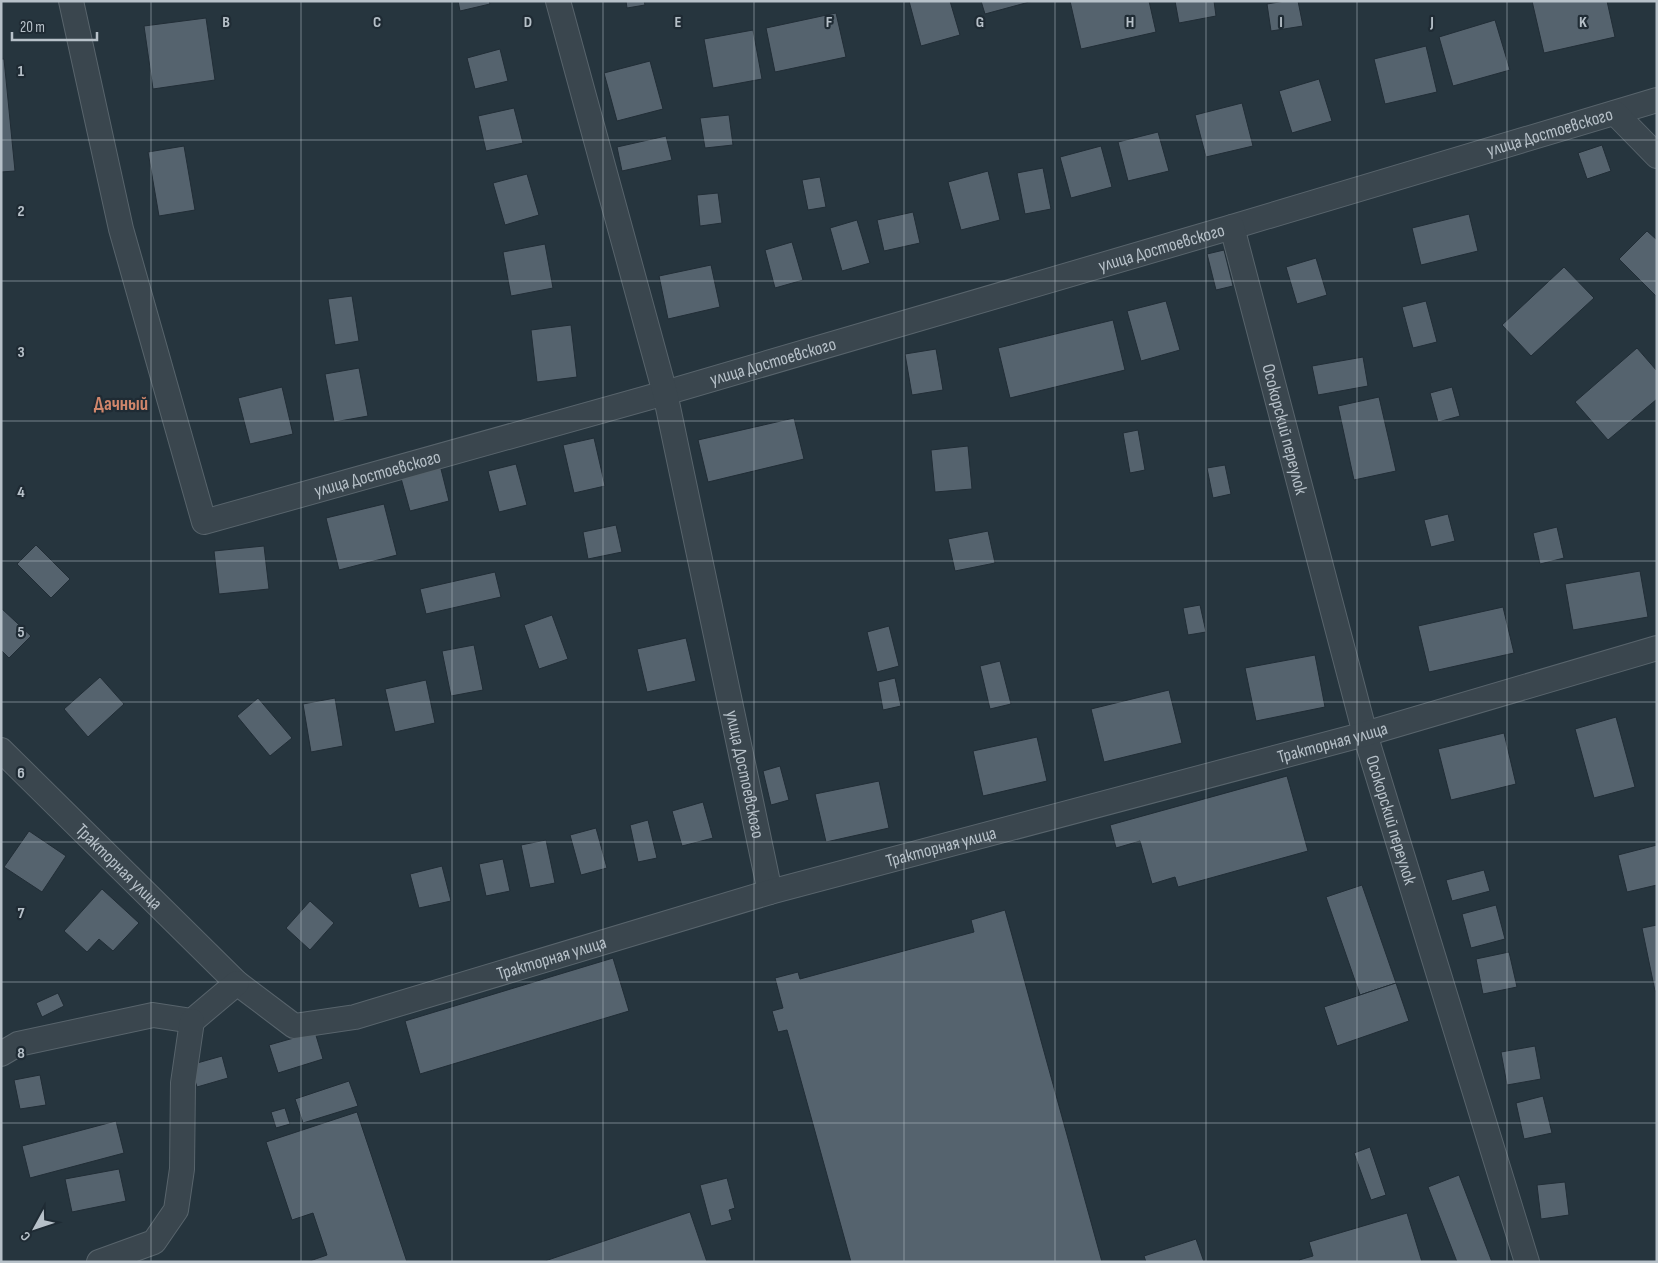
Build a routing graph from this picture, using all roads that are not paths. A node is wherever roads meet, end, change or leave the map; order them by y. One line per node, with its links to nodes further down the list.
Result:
1 (71, 1): 7 (street, улица Достоевского)
2 (558, 1): 7 (street, улица Достоевского)
3 (1657, 100): 4 (street, улица Достоевского)
4 (1615, 113): 5 (street); 6 (street, улица Достоевского)
5 (1657, 156)
6 (1232, 227): 7 (street, улица Достоевского); 9 (street, Осокорский переулок)
7 (665, 393): 11 (street, улица Достоевского)
8 (1657, 648): 9 (street, Тракторная улица)
9 (1365, 734): 11 (street, Тракторная улица); 16 (street, Осокорский переулок)
10 (1, 750): 12 (street, Тракторная улица)
11 (770, 892): 12 (street, Тракторная улица)
12 (237, 983): 13 (street)
13 (192, 1021): 14 (street); 15 (street)
14 (1, 1054)
15 (99, 1262)
16 (1527, 1262)

